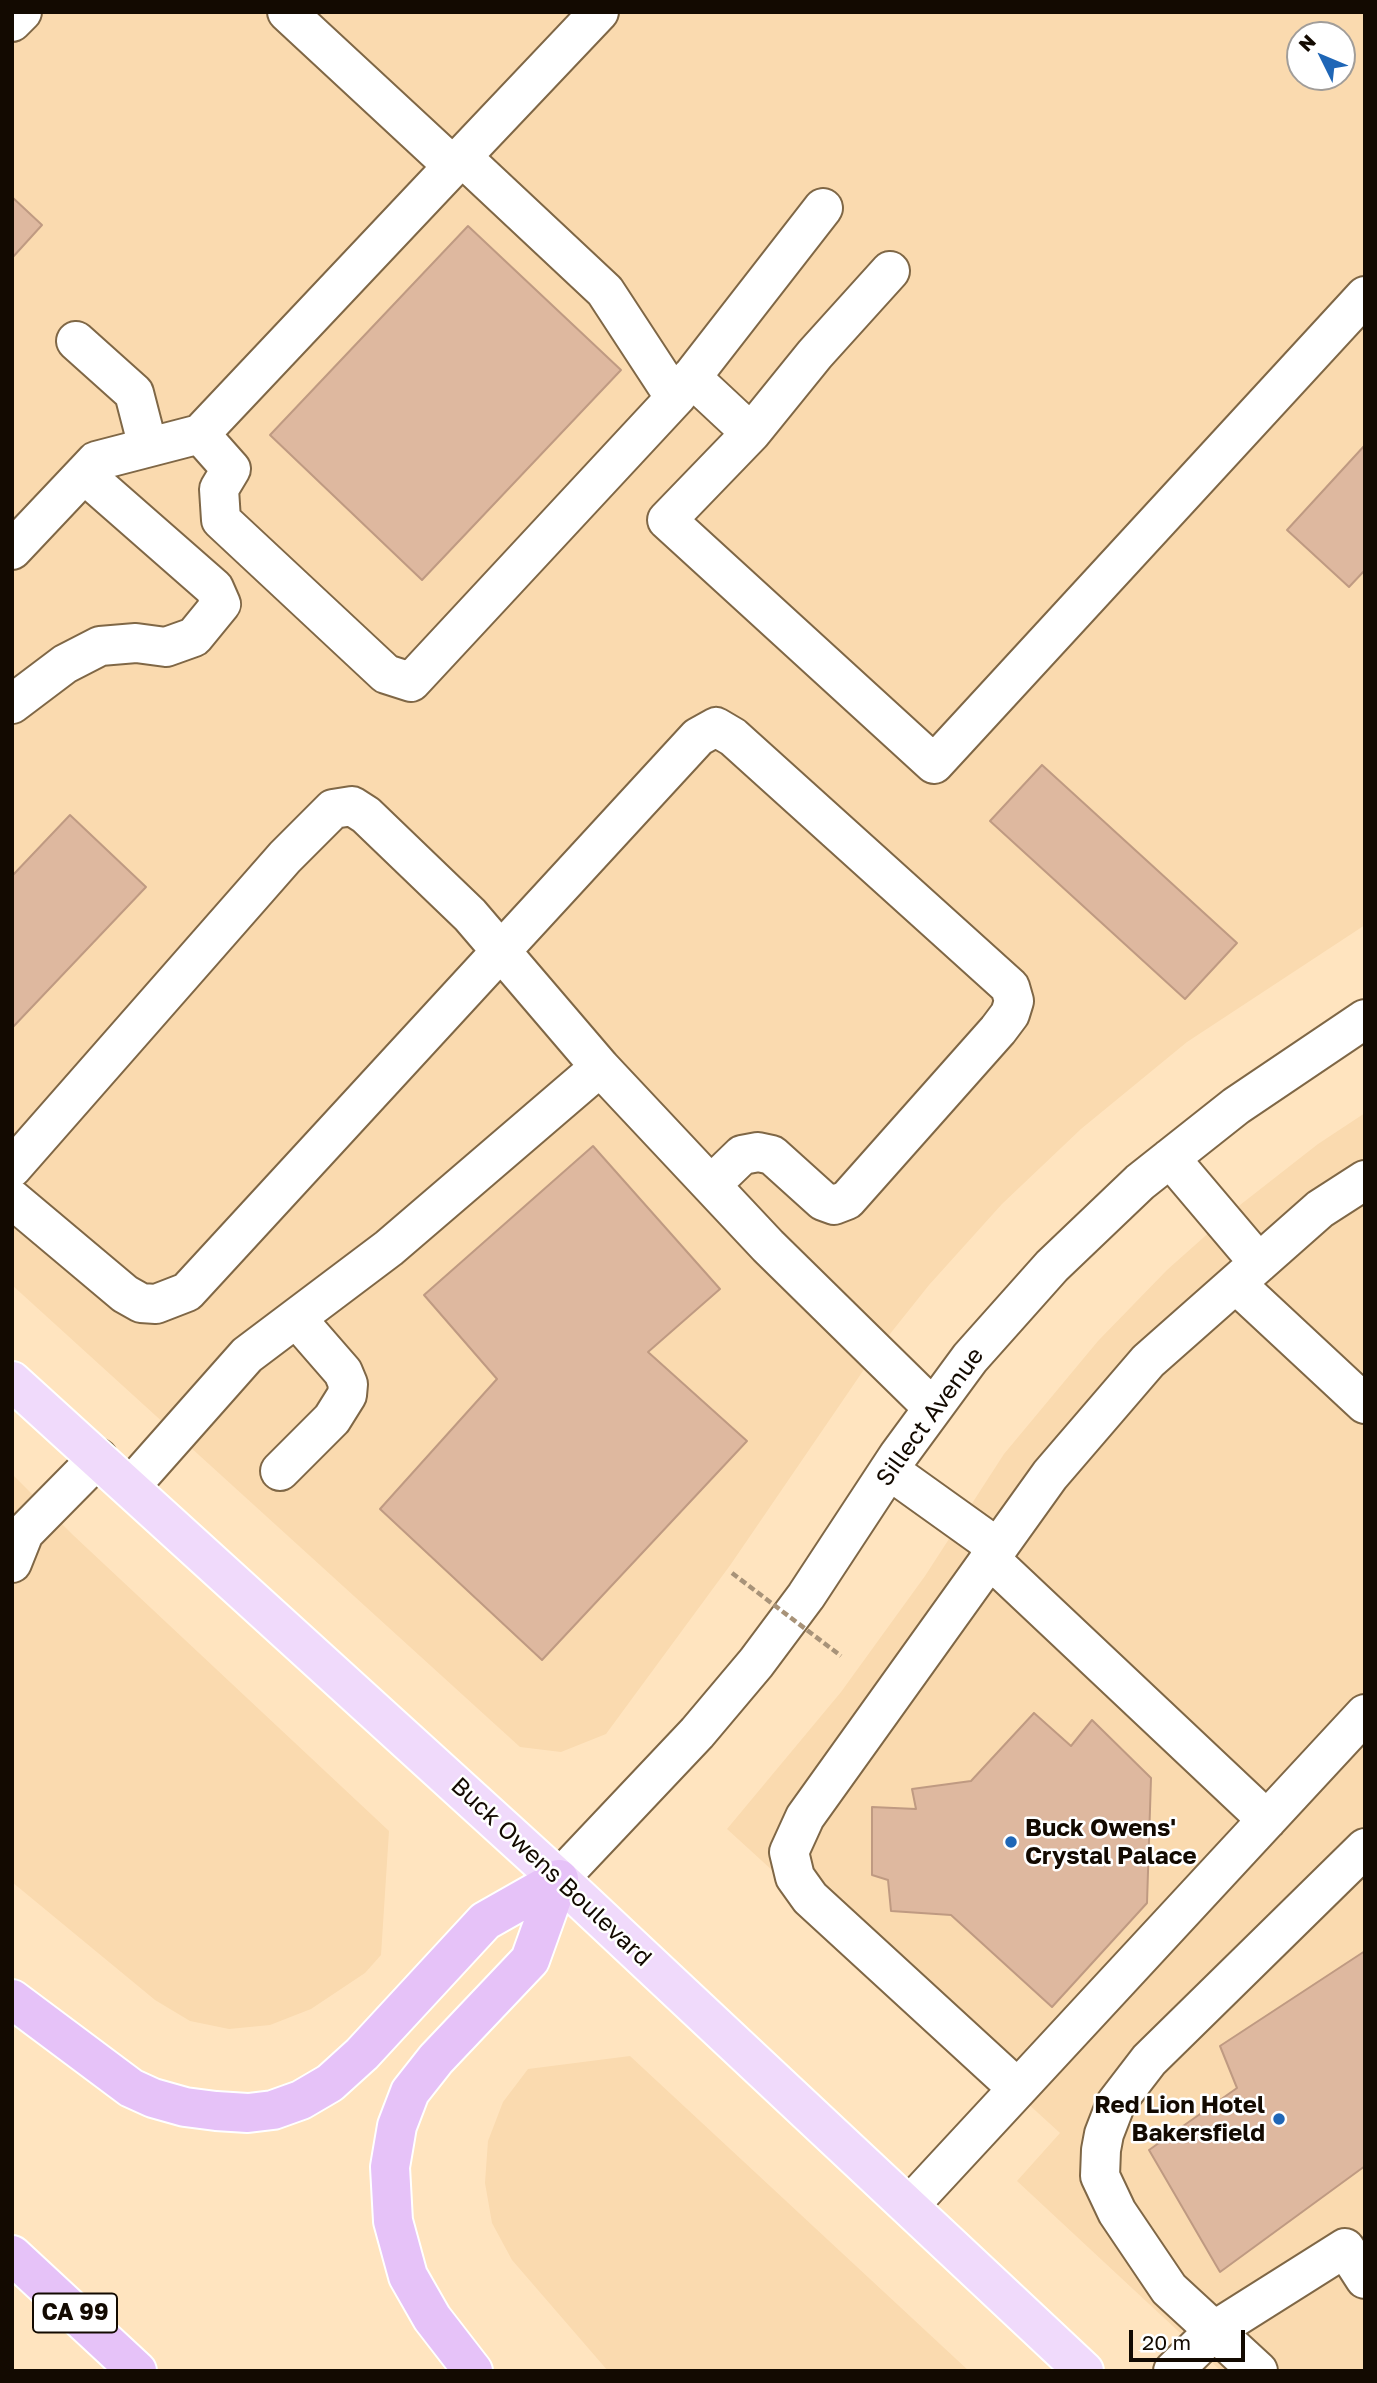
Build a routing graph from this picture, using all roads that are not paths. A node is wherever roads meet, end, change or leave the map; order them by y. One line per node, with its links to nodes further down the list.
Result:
1 (22, 12): 4 (street)
2 (287, 12): 5 (street)
3 (599, 12): 5 (street)
4 (12, 22)
5 (458, 162): 10 (street); 12 (street)
6 (823, 208): 10 (street)
7 (890, 271): 11 (street)
8 (1365, 296): 11 (street)
9 (76, 341): 13 (street)
10 (683, 387): 11 (street); 12 (street)
11 (751, 433)
12 (200, 434): 13 (street)
13 (148, 447): 14 (street)
14 (84, 474): 15 (street); 16 (street)
15 (12, 550)
16 (12, 704)
17 (502, 952): 19 (street); 21 (street); 23 (street); 24 (street)
18 (1365, 1019): 20 (street, Sillect Avenue)
19 (600, 1067): 23 (street); 26 (street)
20 (1170, 1158): 25 (street); 29 (street, Sillect Avenue)
21 (12, 1168)
22 (1365, 1180): 25 (street)
23 (710, 1185): 29 (street)
24 (12, 1199)
25 (1247, 1274): 28 (street); 34 (street)
26 (296, 1318): 32 (street); 33 (street)
27 (12, 1381): 30 (main road, Buck Owens Boulevard)
28 (1365, 1404)
29 (933, 1408): 31 (street, Sillect Avenue)
30 (98, 1458): 33 (main road, Buck Owens Boulevard); 35 (street)
31 (888, 1470): 34 (street); 39 (street, Sillect Avenue)
32 (280, 1471)
33 (130, 1487): 39 (main road, Buck Owens Boulevard)
34 (994, 1553): 37 (street); 41 (street)
35 (12, 1563)
36 (1365, 1714): 37 (street)
37 (1267, 1821): 41 (street)
38 (1365, 1848): 45 (street)
39 (559, 1879): 40 (highway); 42 (main road, Buck Owens Boulevard); 47 (highway)
40 (12, 1998)
41 (1017, 2088): 42 (street)
42 (909, 2206): 48 (main road, Buck Owens Boulevard)
43 (12, 2255): 46 (highway, CA 99)
44 (1365, 2279): 45 (street)
45 (1216, 2330): 49 (street); 50 (street)
46 (137, 2371)
47 (473, 2371)
48 (1084, 2371)
49 (1173, 2371)
50 (1258, 2371)

